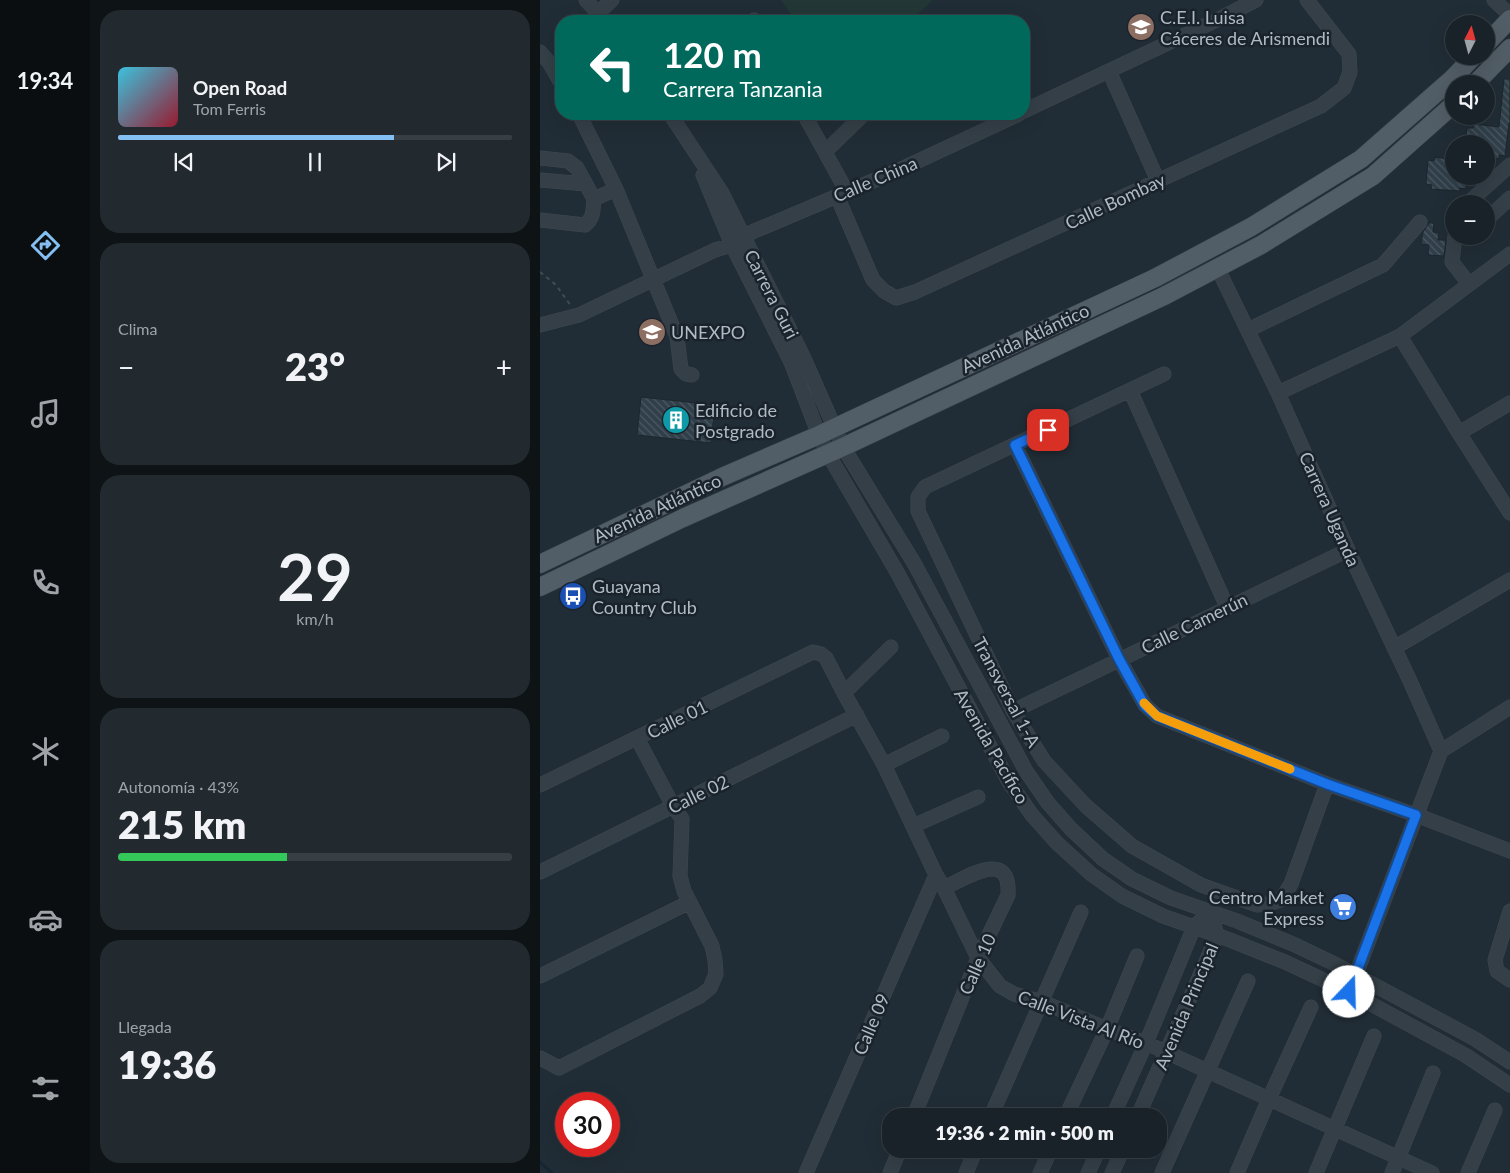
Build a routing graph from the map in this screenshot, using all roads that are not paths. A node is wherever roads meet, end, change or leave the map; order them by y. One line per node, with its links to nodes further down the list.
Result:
1 (586, 0): 6 (street)
2 (612, 0): 7 (street)
3 (1256, 0): 15 (street)
4 (1307, 0): 29 (street, Calle Bombay)
5 (1494, 0): 8 (street)
6 (600, 15)
7 (603, 15)
8 (1510, 15)
9 (1510, 19): 10 (main road)
10 (1495, 35)
11 (1510, 48): 16 (main road)
12 (540, 52): 14 (street)
13 (1465, 65): 55 (main road, Avenida Atlántico)
14 (555, 71)
15 (1110, 71): 17 (street); 29 (street)
16 (1484, 75)
17 (1030, 108)
18 (1445, 112): 44 (main road, Avenida Atlántico)
19 (582, 120): 33 (street)
20 (674, 120): 41 (street, Carrera Guri)
21 (807, 120): 24 (street)
22 (858, 120): 24 (street)
23 (1006, 120): 34 (street, Calle China)
24 (825, 152): 34 (street)
25 (540, 158): 31 (street)
26 (1510, 165): 27 (street)
27 (1495, 179)
28 (540, 180): 31 (street)
29 (1158, 181): 34 (street, Calle Bombay)
30 (1495, 181): 36 (street)
31 (586, 184): 37 (street)
32 (1488, 185): 35 (street)
33 (616, 188): 37 (street); 45 (street)
34 (842, 194): 41 (street, Calle China)
35 (1477, 195)
36 (1510, 197): 38 (street)
37 (594, 199): 39 (street)
38 (1495, 211)
39 (540, 220)
40 (1420, 222): 48 (street)
41 (738, 241): 45 (street, Calle China); 55 (street, Carrera Guri)
42 (1455, 245): 46 (street)
43 (1510, 254): 46 (street)
44 (1217, 267): 48 (street, Carrera Uganda); 58 (main road, Avenida Atlántico)
45 (654, 280): 47 (street, Calle China); 51 (street)
46 (1469, 284): 49 (street)
47 (540, 325)
48 (1248, 330): 53 (street, Carrera Uganda)
49 (1400, 336): 53 (street); 56 (street)
50 (1164, 374): 52 (street)
51 (692, 375)
52 (1130, 390): 57 (street); 65 (street)
53 (1278, 393): 60 (street, Carrera Uganda)
54 (1510, 403): 56 (street)
55 (826, 431): 58 (street, Carrera Guri); 61 (main road, Avenida Atlántico)
56 (1459, 433): 59 (street)
57 (1015, 445): 70 (street); 73 (street, Transversal 1-A)
58 (836, 450): 63 (main road, Avenida Atlántico); 64 (street, Avenida Pacífico); 66 (street, Avenida Pacífico)
59 (1510, 513)
60 (1348, 550): 65 (street, Calle Camerún); 68 (street, Carrera Uganda)
61 (540, 564)
62 (1510, 580): 68 (street)
63 (540, 587)
64 (937, 605): 66 (street); 91 (street, Avenida Pacífico)
65 (1227, 607): 70 (street, Calle Camerún)
66 (923, 620): 93 (street, Avenida Pacífico)
67 (891, 647): 71 (street)
68 (1394, 648): 77 (street, Carrera Uganda)
69 (813, 652): 71 (street, Calle Vista Al Río); 76 (street, Calle 01)
70 (1119, 659): 73 (street, Calle Camerún); 79 (street)
71 (844, 692): 74 (street, Calle Vista Al Río)
72 (1510, 707): 77 (street)
73 (1013, 711): 79 (street, Transversal 1-A)
74 (856, 715): 78 (street, Calle Vista Al Río); 82 (street, Calle 02)
75 (942, 736): 78 (street)
76 (637, 738): 80 (street, Calle 01); 82 (street)
77 (1441, 751): 83 (street)
78 (884, 765): 84 (street, Calle Vista Al Río)
79 (1327, 784): 83 (street)
80 (540, 785)
81 (978, 797): 84 (street)
82 (673, 806): 86 (street, Calle 02); 89 (street)
83 (1416, 815): 85 (street); 97 (street)
84 (913, 826): 87 (street, Calle Vista Al Río)
85 (1510, 851)
86 (540, 872)
87 (936, 875): 88 (street, Calle Vista Al Río); 127 (street, Calle 09)
88 (944, 888): 96 (street, Calle Vista Al Río); 96 (street, Calle 10)
89 (690, 902): 98 (street); 108 (street)
90 (1081, 912): 102 (street)
91 (1210, 912): 93 (street, Avenida Principal); 94 (street, Avenida Principal); 97 (street, Avenida Pacífico)
92 (1510, 912): 99 (street)
93 (1194, 927): 94 (street, Avenida Pacífico); 106 (street, Avenida Principal)
94 (1217, 935): 101 (street, Avenida Pacífico); 107 (street, Avenida Principal)
95 (1137, 956): 104 (street)
96 (978, 958): 102 (street, Calle Vista Al Río); 114 (street, Calle 10)
97 (1356, 974): 101 (street); 109 (street, Avenida Pacífico)
98 (540, 976)
99 (1510, 980)
100 (1248, 981): 110 (street)
101 (1349, 992): 112 (street, Avenida Pacífico)
102 (1042, 1002): 104 (street, Calle Vista Al Río); 115 (street)
103 (1311, 1007): 113 (street)
104 (1106, 1028): 106 (street, Calle Vista Al Río); 116 (street)
105 (1374, 1036): 120 (street)
106 (1146, 1043): 107 (street, Calle Vista Al Río); 117 (street, Avenida Principal)
107 (1166, 1053): 110 (street, Calle Vista Al Río); 118 (street, Avenida Principal)
108 (540, 1058)
109 (1510, 1062)
110 (1208, 1072): 113 (street, Calle Vista Al Río); 133 (street)
111 (1434, 1073): 121 (street)
112 (1510, 1085)
113 (1269, 1099): 120 (street, Calle Vista Al Río); 134 (street)
114 (917, 1108)
115 (995, 1108)
116 (1070, 1108)
117 (1117, 1108)
118 (1142, 1108)
119 (1495, 1110): 138 (street)
120 (1335, 1129): 121 (street, Calle Vista Al Río); 135 (street)
121 (1398, 1157): 136 (street); 137 (street, Calle Vista Al Río)
122 (896, 1158): 128 (street)
123 (972, 1158): 129 (street)
124 (1047, 1158): 130 (street)
125 (1095, 1158): 131 (street)
126 (1119, 1158): 132 (street)
127 (806, 1173)
128 (890, 1173)
129 (966, 1173)
130 (1040, 1173)
131 (1088, 1173)
132 (1112, 1173)
133 (1162, 1173)
134 (1238, 1173)
135 (1316, 1173)
136 (1392, 1173)
137 (1432, 1173)
138 (1468, 1173)

